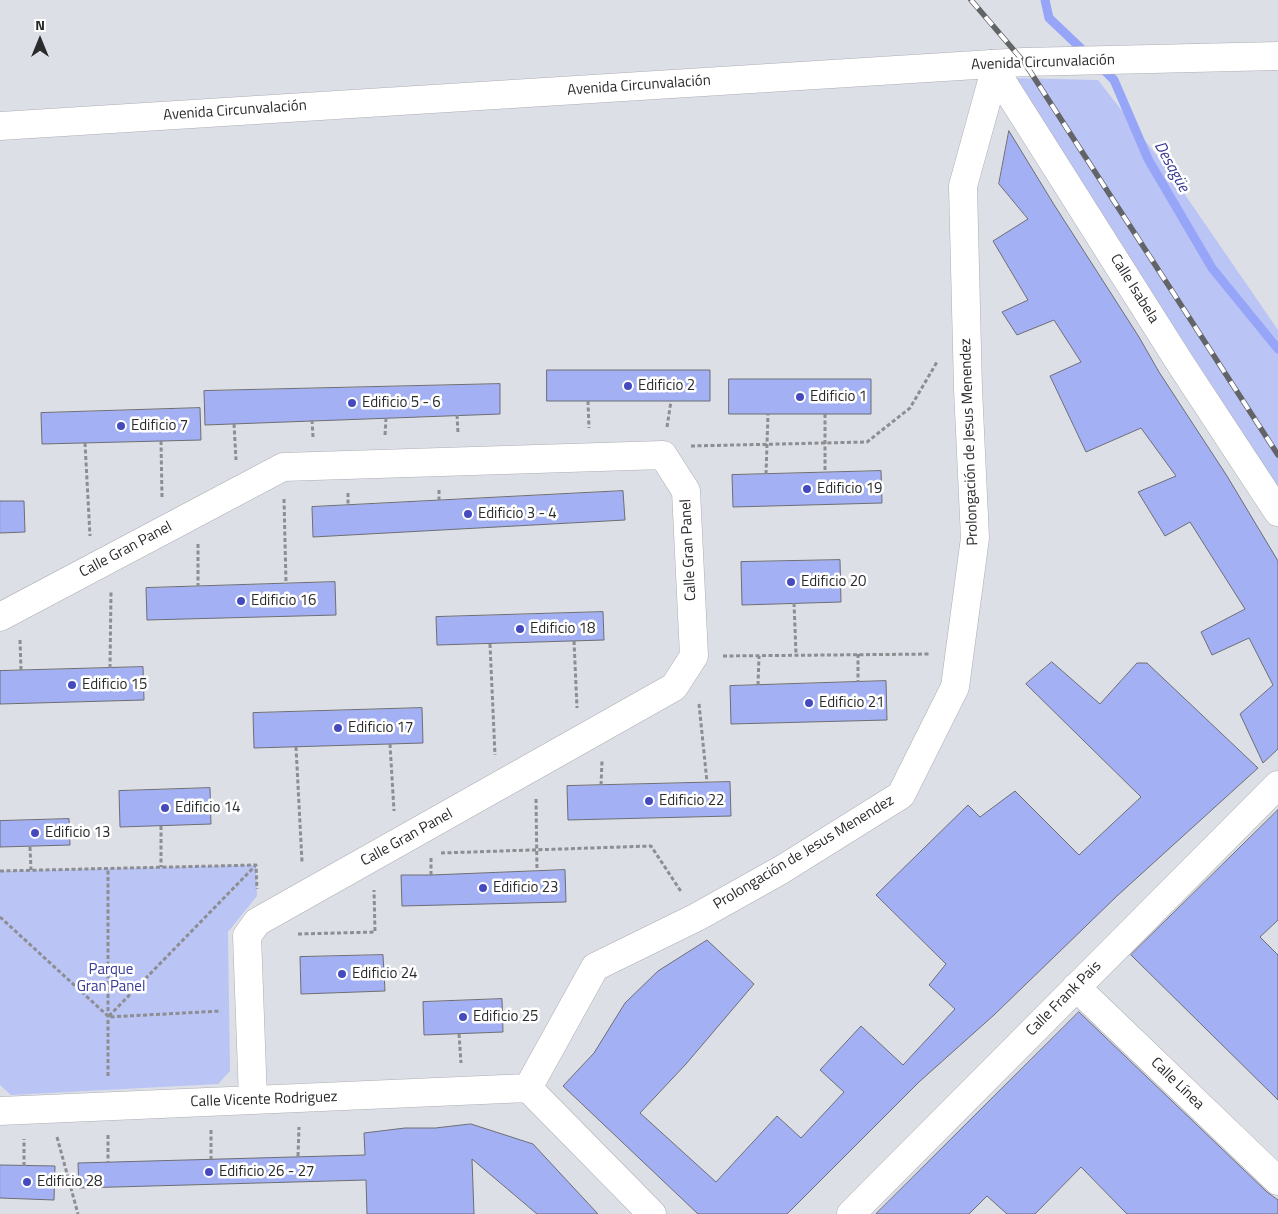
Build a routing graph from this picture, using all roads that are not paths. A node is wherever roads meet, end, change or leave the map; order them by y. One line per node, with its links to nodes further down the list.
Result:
1 (1278, 56): 2 (main road, Avenida Circunvalación)
2 (993, 67): 3 (main road, Avenida Circunvalación); 4 (main road, Calle Isabela); 8 (main road, Prolongación de Jesus Menendez)
3 (0, 126)
4 (1278, 512)
5 (0, 618): 9 (main road, Calle Gran Panel)
6 (1278, 785): 7 (main road, Calle Frank Pais)
7 (1076, 987): 11 (main road, Calle Línea); 13 (main road, Calle Frank Pais)
8 (528, 1088): 9 (main road, Calle Vicente Rodriguez); 12 (main road)
9 (253, 1100): 10 (main road, Calle Vicente Rodriguez)
10 (0, 1111)
11 (1278, 1181)
12 (652, 1214)
13 (851, 1214)

